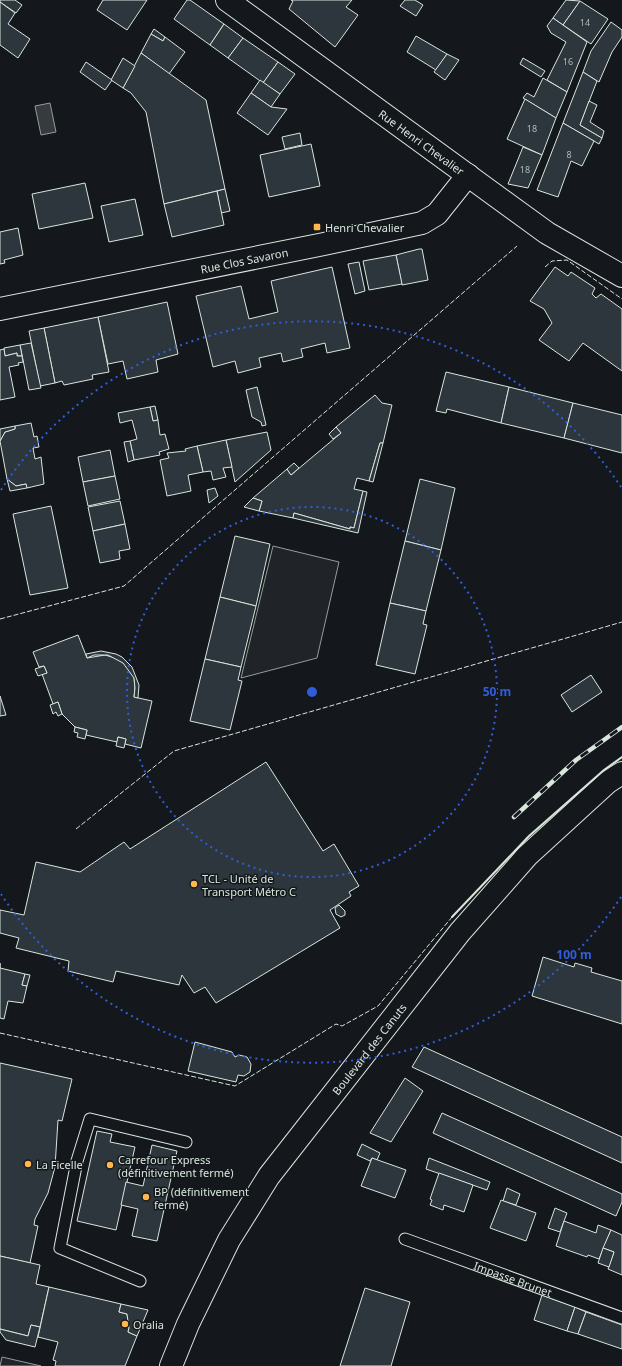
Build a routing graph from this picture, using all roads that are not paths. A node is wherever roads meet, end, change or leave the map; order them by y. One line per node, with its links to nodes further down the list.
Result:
1 (227, 0): 2 (street, Rue Henri Chevalier)
2 (468, 175): 3 (street, Rue Henri Chevalier); 4 (street, Rue Clos Savaron)
3 (622, 276)
4 (0, 309)
5 (622, 773): 10 (street, Boulevard des Canuts)
6 (186, 1142): 8 (lane)
7 (405, 1239): 9 (lane, Impasse Brunet)
8 (140, 1281)
9 (622, 1318)
10 (171, 1366)

